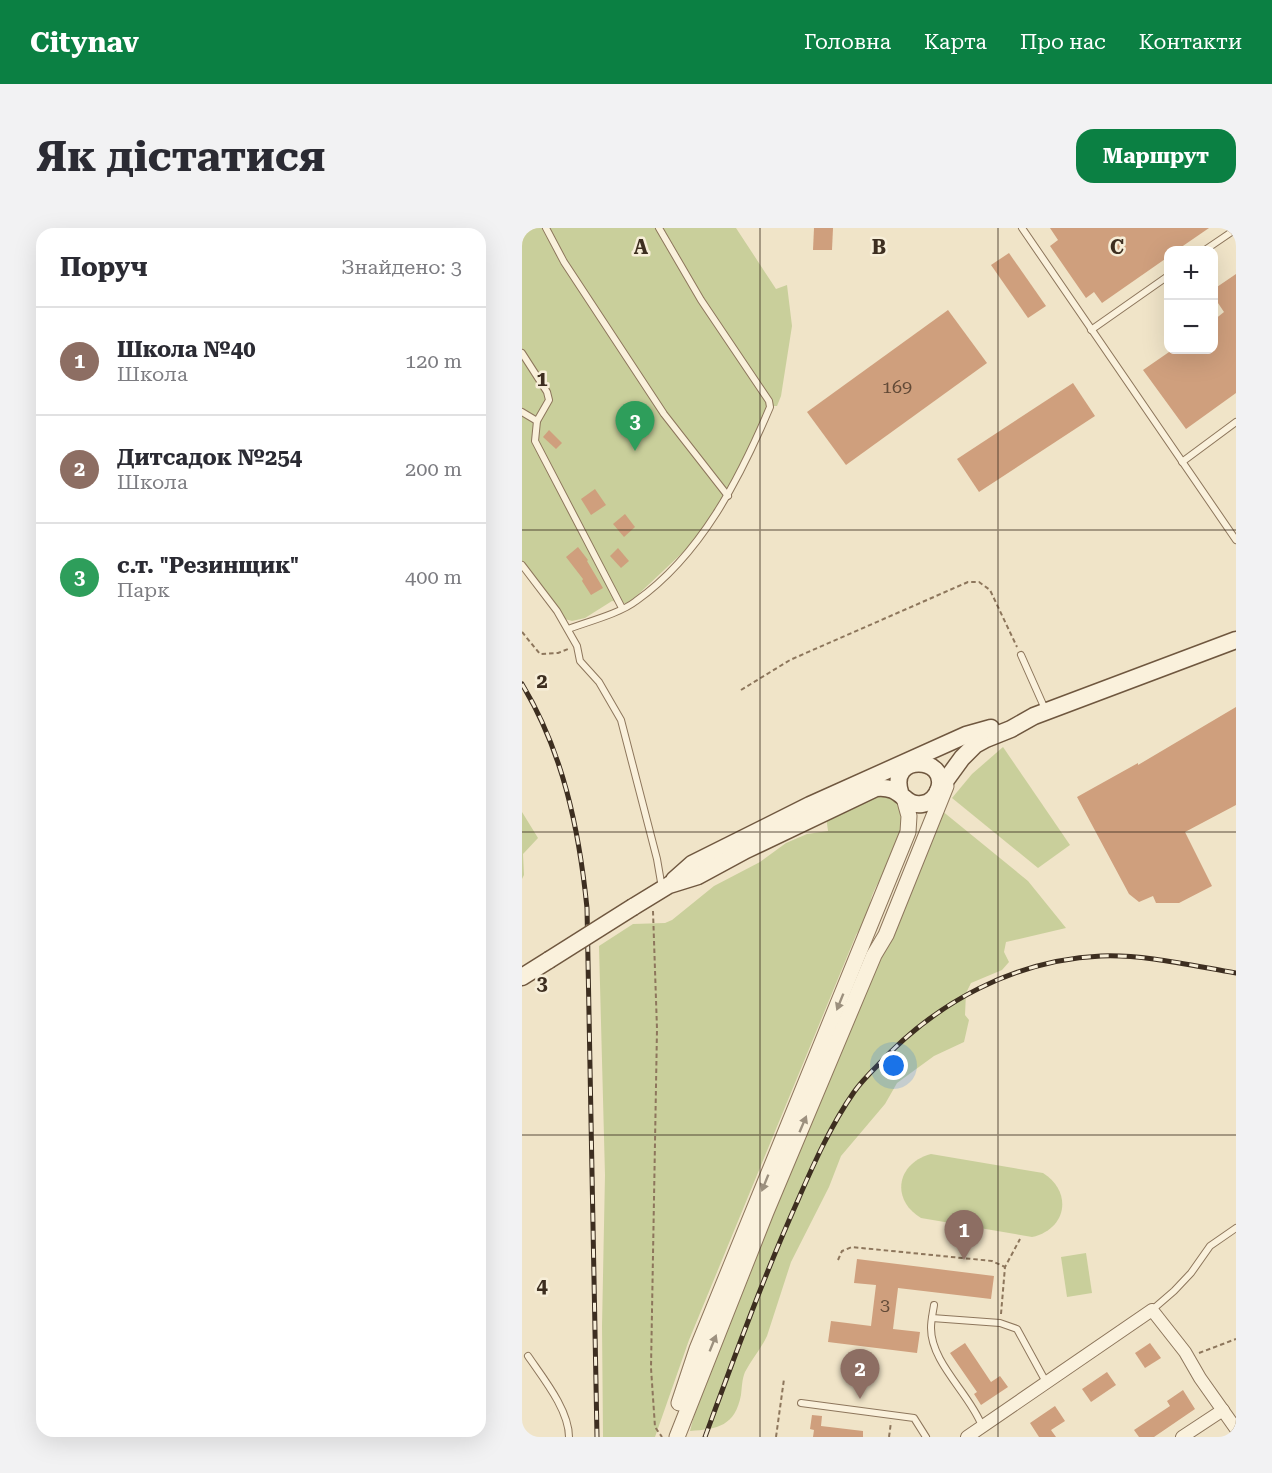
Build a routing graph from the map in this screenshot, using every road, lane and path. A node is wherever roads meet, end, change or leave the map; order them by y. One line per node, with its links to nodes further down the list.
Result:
1 (546, 228): 13 (lane)
2 (659, 228): 13 (lane)
3 (1025, 229): 7 (lane)
4 (1236, 229): 5 (lane)
5 (1211, 246)
6 (1164, 279): 7 (lane)
7 (1091, 330): 12 (lane)
8 (522, 353): 10 (lane)
9 (522, 412): 10 (lane)
10 (537, 421): 16 (lane)
11 (1236, 422): 12 (lane)
12 (1182, 462): 14 (lane)
13 (728, 496): 16 (lane)
14 (1236, 540)
15 (522, 565): 17 (lane)
16 (622, 608): 17 (lane)
17 (568, 629): 20 (lane)
18 (522, 632): 20 (path)
19 (1234, 643): 23 (main road)
20 (577, 646): 29 (lane)
21 (1021, 655): 22 (path); 23 (lane)
22 (741, 690)
23 (1040, 714): 24 (main road); 26 (main road)
24 (991, 728): 25 (main road); 25 (main road)
25 (905, 766): 27 (main road); 28 (main road); 29 (main road)
26 (955, 768): 27 (main road); 30 (street)
27 (936, 794): 28 (main road); 30 (street)
28 (902, 795): 29 (main road); 52 (street, one-way to 52)
29 (661, 890): 31 (main road, bridge); 51 (path)
30 (874, 955): 53 (street, one-way to 30)
31 (522, 977)
32 (1236, 1228): 37 (lane)
33 (1020, 1239): 35 (path)
34 (838, 1260): 35 (path)
35 (1005, 1267): 39 (path)
36 (934, 1305): 38 (lane)
37 (1152, 1310): 42 (street); 44 (street)
38 (932, 1318): 39 (lane); 48 (lane)
39 (1000, 1323): 44 (lane)
40 (1236, 1340): 42 (path)
41 (528, 1356): 50 (lane)
42 (1189, 1357): 46 (street)
43 (784, 1379): 54 (path)
44 (1046, 1382): 48 (street)
45 (801, 1403): 47 (lane)
46 (1223, 1410): 49 (street); 58 (street)
47 (892, 1415): 55 (path); 56 (lane)
48 (982, 1426): 57 (street)
49 (1236, 1429)
50 (569, 1437)
51 (662, 1437)
52 (667, 1437)
53 (677, 1437)
54 (776, 1437)
55 (889, 1437)
56 (926, 1437)
57 (967, 1437)
58 (1182, 1437)

